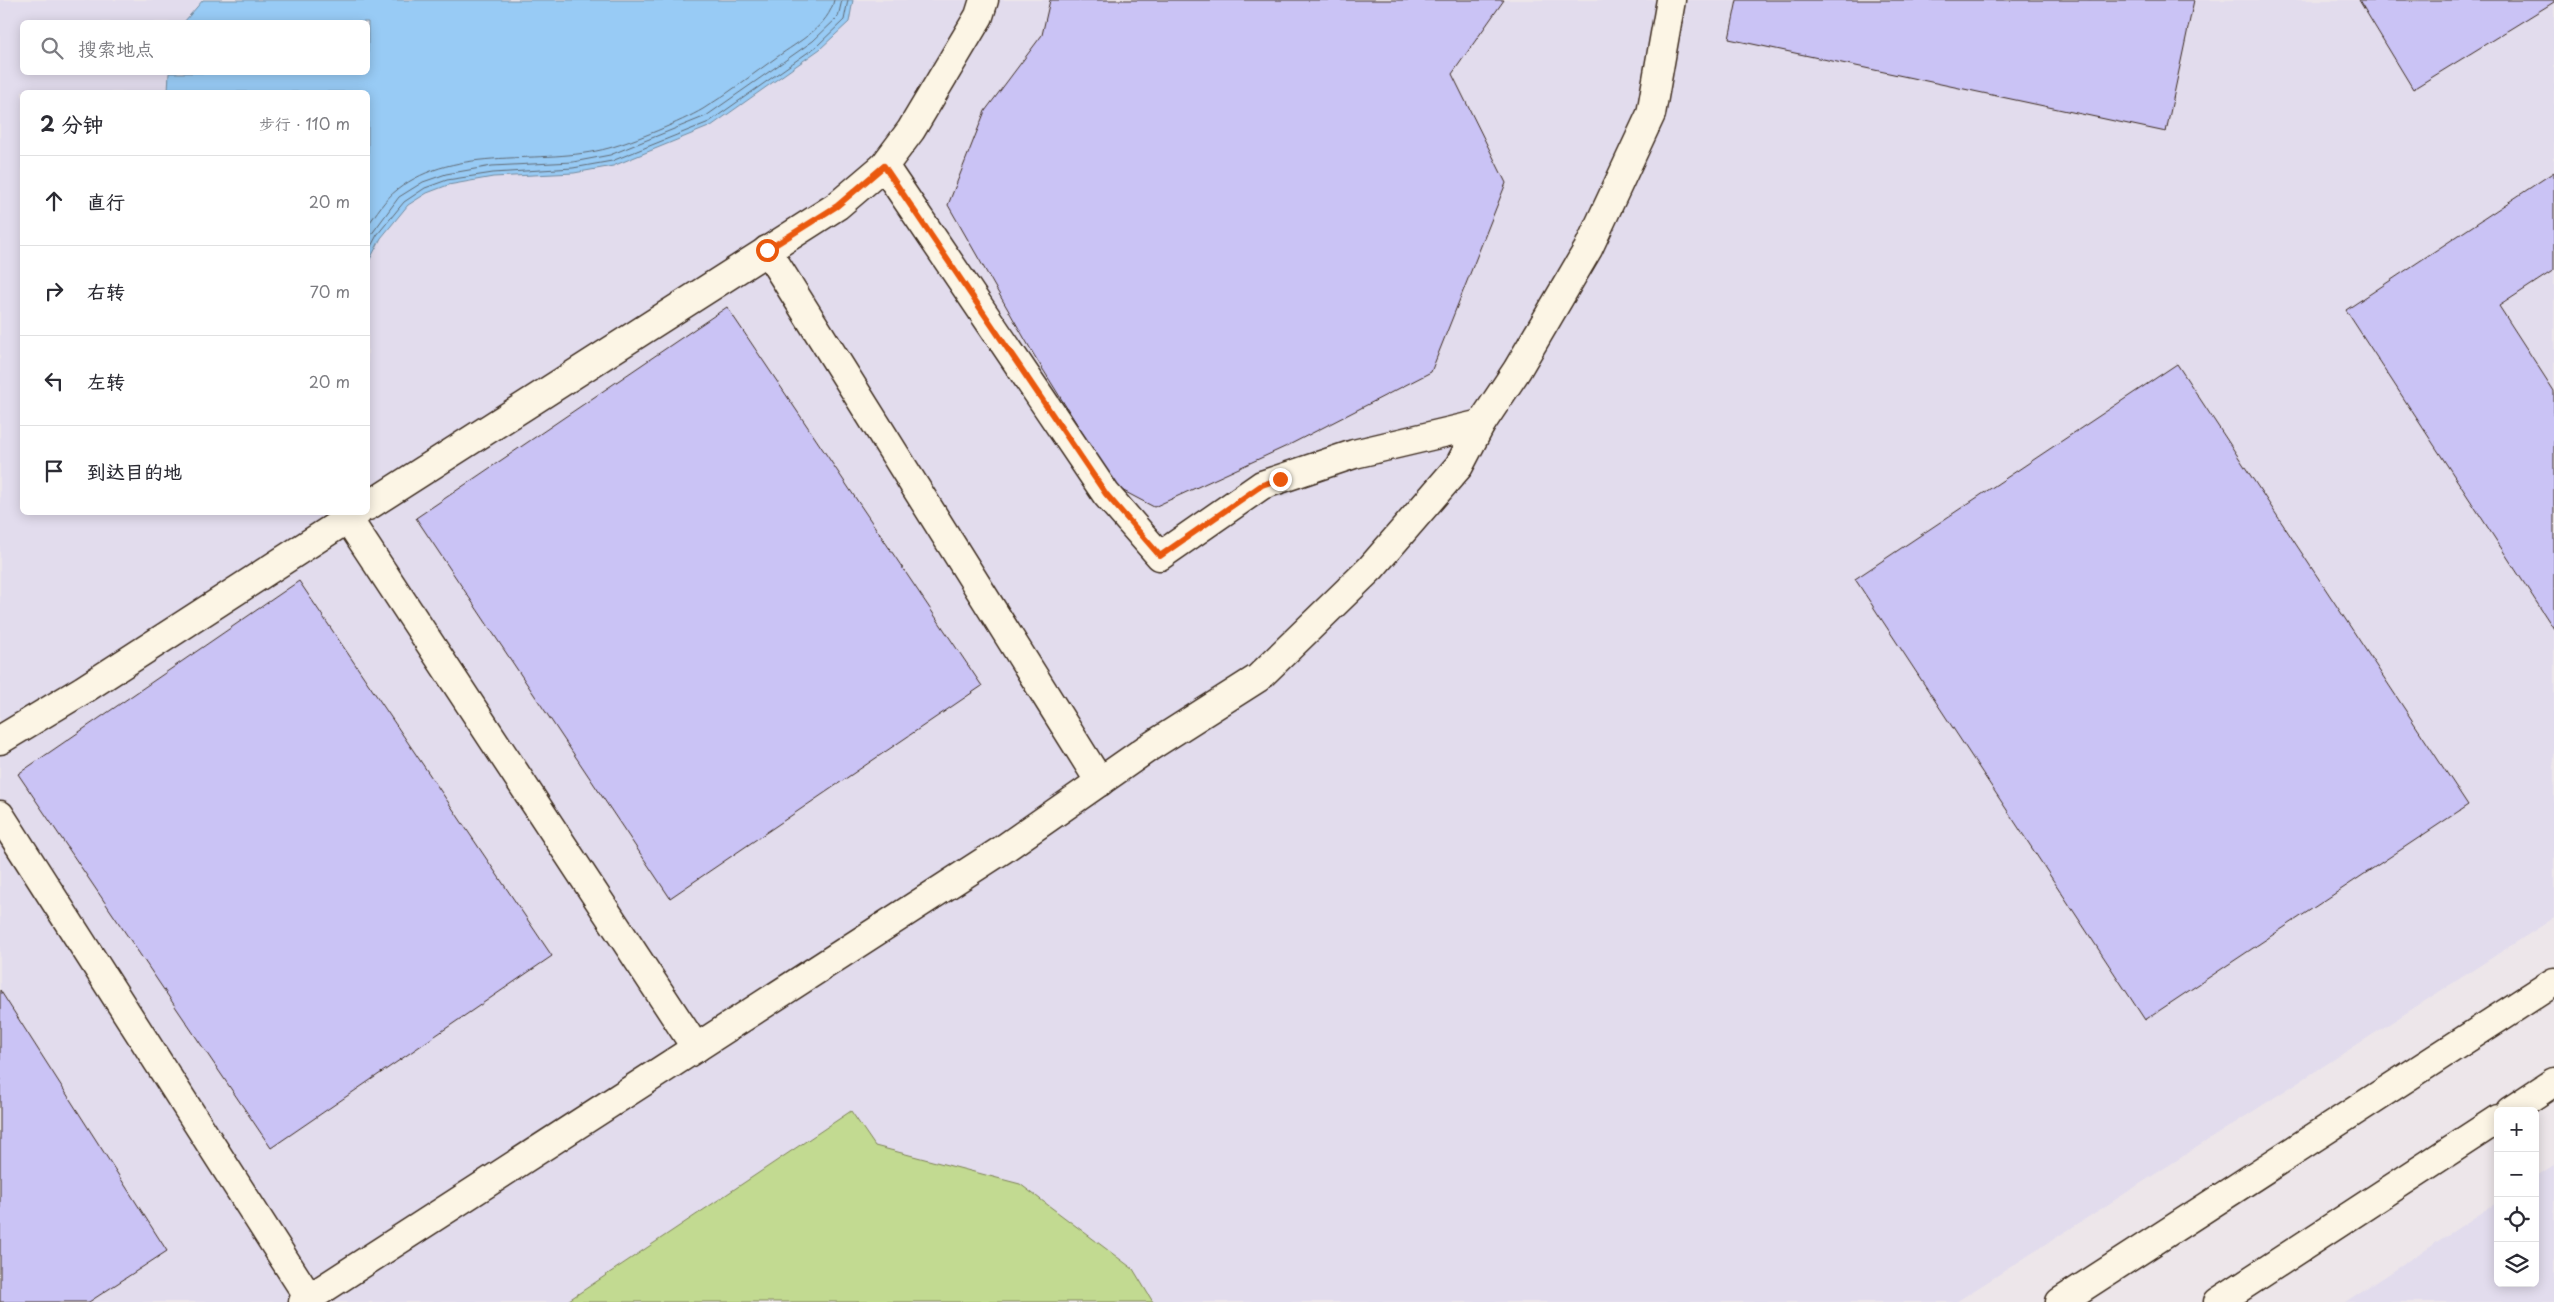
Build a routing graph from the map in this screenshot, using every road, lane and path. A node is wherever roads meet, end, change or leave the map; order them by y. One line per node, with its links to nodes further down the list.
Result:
1 (984, 0): 3 (street)
2 (1671, 0): 5 (street)
3 (884, 166): 4 (street); 5 (street)
4 (767, 250): 6 (street); 10 (street)
5 (1481, 424): 10 (street)
6 (370, 505)
7 (355, 515): 9 (street)
8 (359, 515): 13 (street)
9 (0, 740)
10 (1100, 782): 13 (street)
11 (0, 815): 17 (street)
12 (2554, 982): 18 (street)
13 (696, 1048): 17 (street)
14 (2554, 1082): 15 (street)
15 (2516, 1107)
16 (2494, 1122): 19 (street)
17 (306, 1300)
18 (2060, 1302)
19 (2218, 1302)

